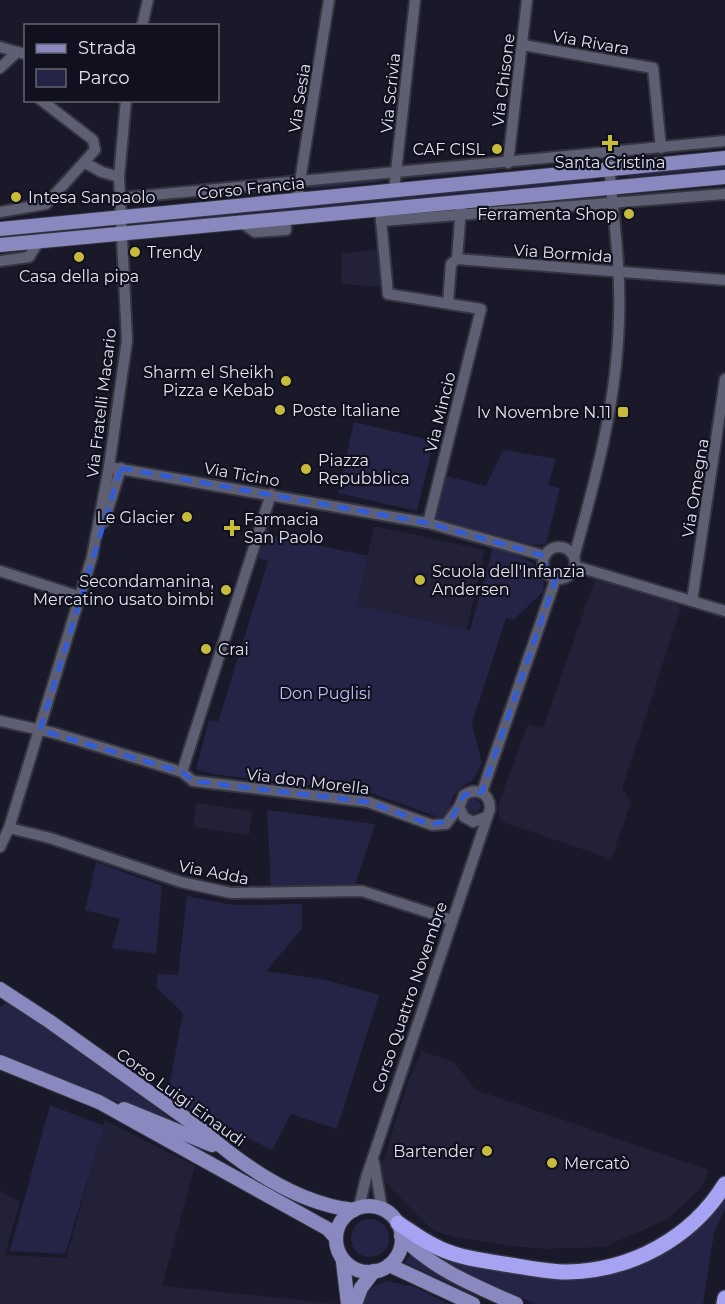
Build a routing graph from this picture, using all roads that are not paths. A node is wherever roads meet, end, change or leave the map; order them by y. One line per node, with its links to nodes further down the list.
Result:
1 (148, 0): 5 (street)
2 (329, 0): 23 (street, Via Sesia)
3 (416, 0): 19 (street, Via Scrivia)
4 (527, 0): 6 (street, Via Chisone)
5 (142, 24)
6 (523, 45): 13 (street, Via Rivara); 17 (street, Via Chisone)
7 (0, 47): 8 (street)
8 (21, 53): 9 (street)
9 (0, 68)
10 (44, 102): 16 (street)
11 (126, 102): 20 (street, Via Fratelli Macario)
12 (725, 141): 13 (street, Corso Francia)
13 (661, 148): 14 (street, Corso Francia)
14 (609, 153): 17 (street, Corso Francia); 18 (street)
15 (725, 158): 18 (main road, Corso Francia)
16 (85, 163): 20 (street); 30 (street)
17 (506, 163): 19 (street, Corso Francia); 22 (street)
18 (610, 170): 22 (main road, Corso Francia); 26 (street)
19 (397, 173): 23 (street, Corso Francia); 24 (street, Via Scrivia)
20 (119, 177): 27 (street, Via Fratelli Macario)
21 (725, 177): 26 (main road, Corso Francia)
22 (505, 179): 24 (main road, Corso Francia)
23 (301, 181): 27 (street, Corso Francia); 28 (street, Via Sesia)
24 (394, 190): 28 (main road, Corso Francia)
25 (725, 194): 26 (street, Corso Francia)
26 (612, 195): 29 (main road, Corso Francia); 39 (street)
27 (120, 198): 32 (street, Via Fratelli Macario)
28 (297, 200): 32 (main road, Corso Francia)
29 (461, 208): 31 (main road, Corso Francia); 37 (street)
30 (0, 212)
31 (380, 215): 34 (main road, Corso Francia); 41 (street)
32 (122, 217): 33 (main road, Corso Francia); 34 (street, Via Fratelli Macario)
33 (0, 229)
34 (122, 233): 35 (main road, Corso Francia); 44 (street, Via Fratelli Macario)
35 (39, 241): 36 (main road, Corso Francia); 38 (street)
36 (0, 245)
37 (457, 259): 39 (street, Via Bormida); 41 (street)
38 (0, 261)
39 (618, 272): 40 (street, Via Bormida); 50 (street)
40 (725, 280)
41 (448, 303): 47 (street, Via Mincio)
42 (725, 379): 43 (street, Via Omegna)
43 (720, 463): 54 (street, Via Omegna)
44 (109, 467): 45 (street, Via Ticino); 49 (street, Via Fratelli Macario)
45 (121, 468): 46 (street, Via Ticino); 49 (street, Via Fratelli Macario)
46 (271, 494): 47 (street, Via Ticino); 58 (street)
47 (428, 522): 48 (street, Via Ticino)
48 (545, 556): 50 (street); 52 (street)
49 (92, 557): 53 (street, Via Fratelli Macario)
50 (575, 561): 52 (street); 54 (street)
51 (0, 571): 53 (street)
52 (556, 579): 59 (street)
53 (81, 597): 57 (street, Via Fratelli Macario)
54 (692, 601): 55 (street)
55 (725, 611)
56 (0, 722): 57 (street)
57 (40, 730): 58 (street, Via don Morella); 63 (street, Via Fratelli Macario)
58 (182, 772): 60 (street, Via don Morella)
59 (482, 792): 60 (street); 61 (street)
60 (459, 807): 62 (street)
61 (486, 817): 62 (street); 65 (street, Corso Quattro Novembre)
62 (473, 822): 65 (street, Corso Quattro Novembre)
63 (9, 828): 64 (street, Via Fratelli Macario); 66 (street, Via Adda)
64 (0, 845)
65 (477, 848): 66 (street, Corso Quattro Novembre)
66 (453, 920): 71 (street, Corso Quattro Novembre)
67 (0, 989): 70 (main road, Corso Luigi Einaudi)
68 (0, 1062): 69 (main road)
69 (99, 1102): 70 (main road); 76 (main road)
70 (225, 1151): 73 (main road, Corso Luigi Einaudi)
71 (374, 1156): 73 (street, Corso Quattro Novembre); 74 (street, Corso Quattro Novembre)
72 (725, 1184): 75 (highway)
73 (356, 1208): 74 (main road); 76 (main road)
74 (382, 1209): 75 (main road)
75 (399, 1230): 78 (main road); 84 (main road)
76 (336, 1238): 77 (main road)
77 (343, 1262): 79 (main road); 81 (main road)
78 (388, 1265): 79 (main road); 83 (main road)
79 (374, 1271): 82 (main road)
80 (725, 1298): 85 (highway)
81 (348, 1304)
82 (355, 1304)
83 (473, 1304)
84 (516, 1304)
85 (724, 1304)

